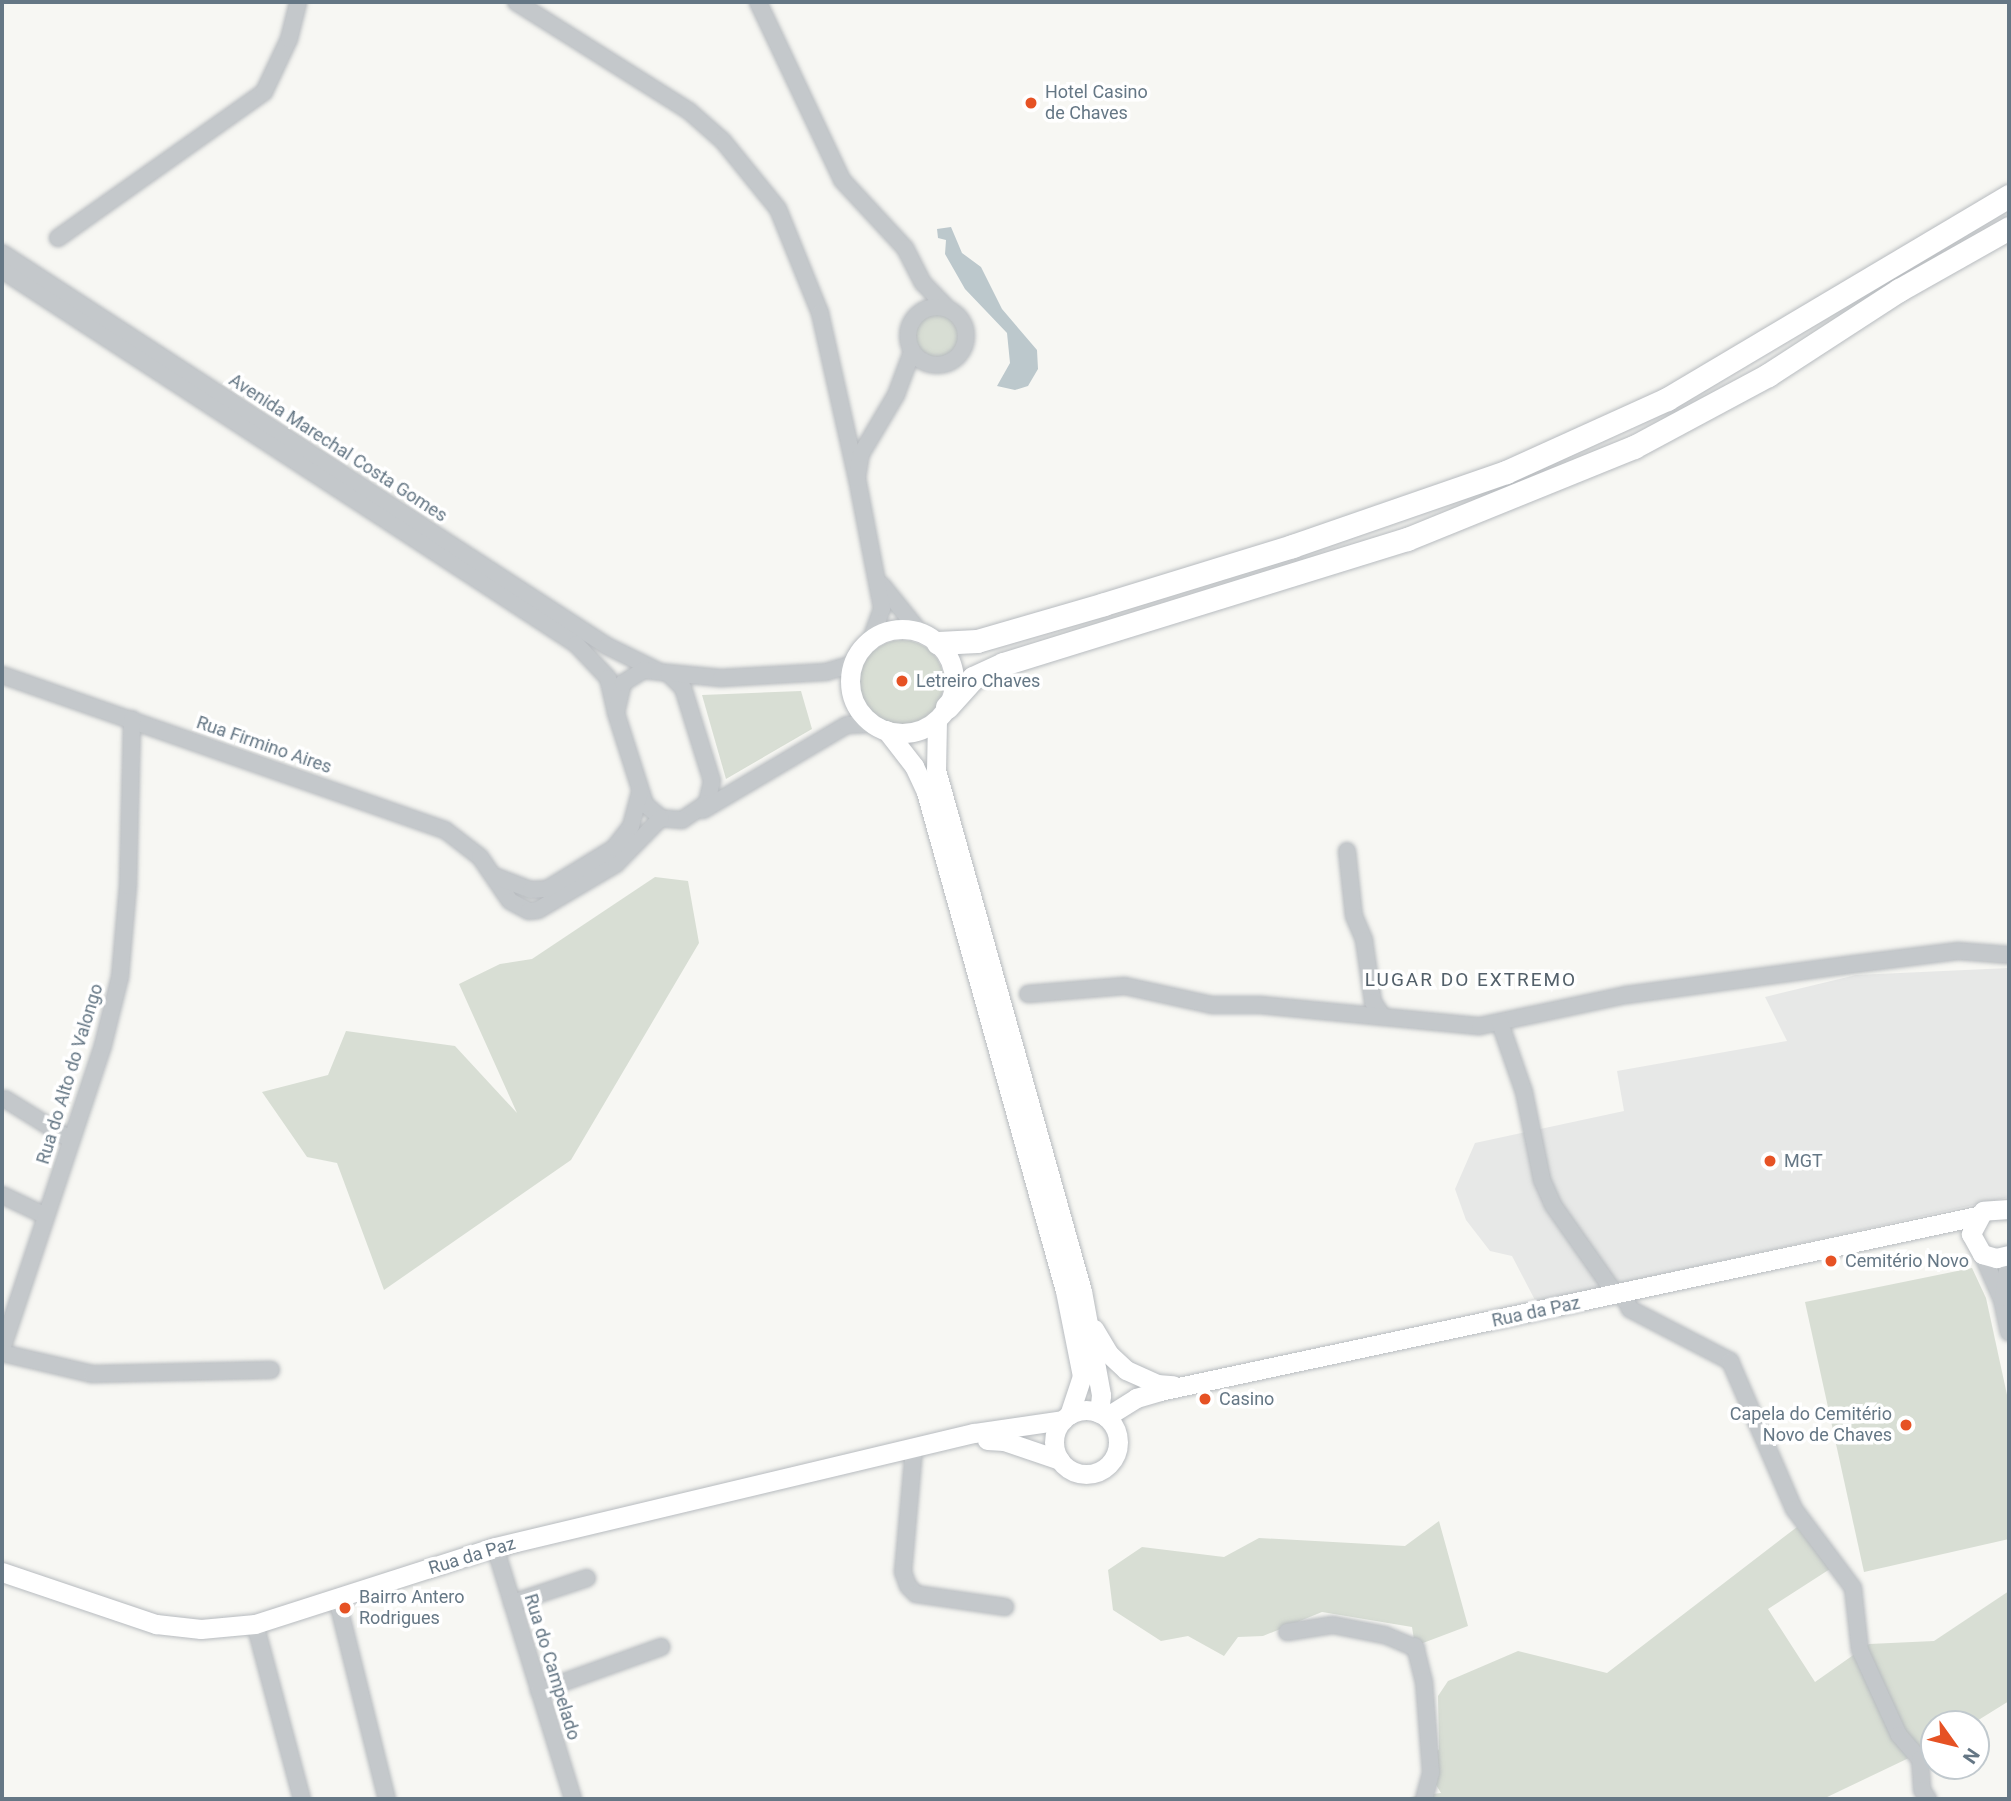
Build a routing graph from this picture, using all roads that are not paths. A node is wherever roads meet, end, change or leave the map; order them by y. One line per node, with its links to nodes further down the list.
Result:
1 (298, 2): 7 (street)
2 (516, 2): 18 (street)
3 (758, 2): 10 (street)
4 (2009, 194): 20 (highway)
5 (2009, 214): 11 (highway)
6 (2009, 228): 11 (highway)
7 (58, 238)
8 (2, 253): 23 (street, Avenida Marechal Costa Gomes)
9 (2, 270): 25 (street, Avenida Marechal Costa Gomes)
10 (923, 283): 12 (street); 13 (street)
11 (1899, 290): 26 (highway)
12 (947, 308): 13 (street); 16 (street)
13 (914, 317): 15 (street)
14 (890, 337): 15 (street)
15 (910, 344): 16 (street); 17 (street)
16 (933, 365): 17 (street)
17 (896, 395): 18 (street)
18 (857, 478): 19 (street)
19 (879, 580): 20 (street); 21 (street)
20 (928, 637): 21 (main road); 26 (main road)
21 (871, 639): 22 (main road)
22 (853, 664): 23 (street); 28 (main road)
23 (662, 671): 25 (street); 30 (street)
24 (3, 678): 27 (street, Rua Firmino Aires)
25 (616, 713): 29 (street, Avenida Marechal Costa Gomes)
26 (942, 713): 28 (main road); 49 (main road)
27 (132, 719): 33 (street, Rua Firmino Aires); 39 (street, Rua do Alto do Valongo)
28 (880, 727): 30 (street); 55 (main road)
29 (640, 792): 31 (street); 33 (street)
30 (698, 813): 31 (street)
31 (661, 818): 33 (street, Rua Firmino Aires)
32 (1346, 851): 36 (street)
33 (497, 877)
34 (2009, 955): 37 (street)
35 (1028, 994): 36 (street)
36 (1383, 1017): 37 (street)
37 (1500, 1023): 47 (street)
38 (5, 1099): 39 (street)
39 (71, 1140): 42 (street, Rua do Alto do Valongo)
40 (2, 1195): 42 (street)
41 (2008, 1210): 43 (main road)
42 (44, 1215): 51 (street, Rua do Alto do Valongo)
43 (1977, 1216): 44 (main road); 45 (main road)
44 (1886, 1233): 45 (main road); 47 (main road, Rua da Paz)
45 (1978, 1248): 46 (main road); 48 (street)
46 (2009, 1256): 48 (street)
47 (1619, 1295): 53 (main road, Rua da Paz); 74 (street)
48 (2003, 1300): 50 (street)
49 (1086, 1311): 53 (main road); 54 (main road)
50 (2009, 1332)
51 (2, 1351): 52 (street)
52 (271, 1370)
53 (1185, 1386): 54 (main road); 56 (main road)
54 (1102, 1415): 55 (main road); 56 (main road)
55 (1066, 1417): 57 (main road); 59 (main road)
56 (1118, 1437): 59 (main road)
57 (947, 1441): 58 (main road, Rua da Paz); 59 (main road)
58 (914, 1449): 60 (main road, Rua da Paz); 65 (street)
59 (1060, 1460)
60 (495, 1547): 63 (main road, Rua da Paz); 64 (street, Rua do Campelado)
61 (2, 1572): 66 (main road, Rua da Paz)
62 (587, 1578): 64 (street)
63 (337, 1599): 66 (main road, Rua da Paz); 71 (street)
64 (512, 1602): 69 (street, Rua do Campelado)
65 (1005, 1607)
66 (255, 1624): 70 (street)
67 (1287, 1632): 73 (street)
68 (662, 1647): 69 (street)
69 (539, 1691): 72 (street, Rua do Campelado)
70 (302, 1799)
71 (387, 1799)
72 (573, 1799)
73 (1424, 1799)
74 (1928, 1799)

